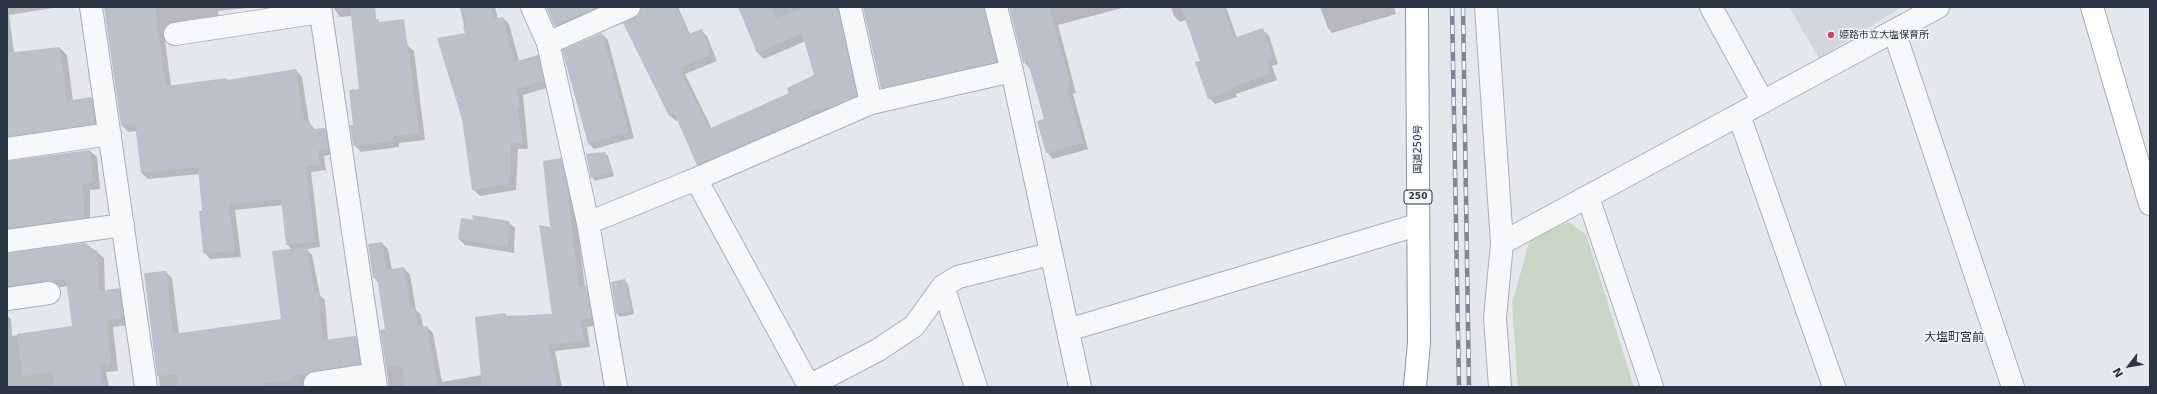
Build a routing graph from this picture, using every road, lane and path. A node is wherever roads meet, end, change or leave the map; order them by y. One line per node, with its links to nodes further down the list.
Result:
1 (91, 7): 19 (street)
2 (532, 7): 14 (street)
3 (629, 7): 14 (street)
4 (850, 7): 17 (street)
5 (996, 7): 15 (street)
6 (1417, 7): 26 (main road, 国道250号 / 250)
7 (1486, 7): 28 (street)
8 (1711, 7): 16 (street)
9 (1938, 7): 12 (street)
10 (2092, 7): 23 (main road)
11 (320, 10): 13 (street); 34 (street)
12 (1894, 31): 16 (street); 45 (street)
13 (175, 34)
14 (548, 43): 24 (street)
15 (1012, 71): 17 (street); 29 (street)
16 (1763, 102): 18 (street)
17 (871, 103): 21 (street)
18 (1739, 115): 22 (street); 44 (street)
19 (110, 134): 20 (street); 25 (street)
20 (7, 149)
21 (696, 179): 24 (street); 38 (street)
22 (1588, 196): 28 (street); 43 (street)
23 (2150, 204)
24 (588, 223): 37 (street)
25 (123, 225): 27 (street); 36 (street)
26 (1417, 225): 33 (street); 41 (main road, 国道250号 / 250)
27 (7, 242)
28 (1502, 243): 42 (street)
29 (1050, 254): 30 (street); 33 (street)
30 (943, 286): 38 (street); 39 (street)
31 (49, 293): 32 (street)
32 (7, 299)
33 (1068, 330): 40 (street)
34 (375, 380): 35 (street)
35 (315, 383)
36 (146, 387)
37 (616, 387)
38 (808, 387)
39 (976, 387)
40 (1080, 387)
41 (1415, 387)
42 (1500, 387)
43 (1652, 387)
44 (1834, 387)
45 (2013, 387)

